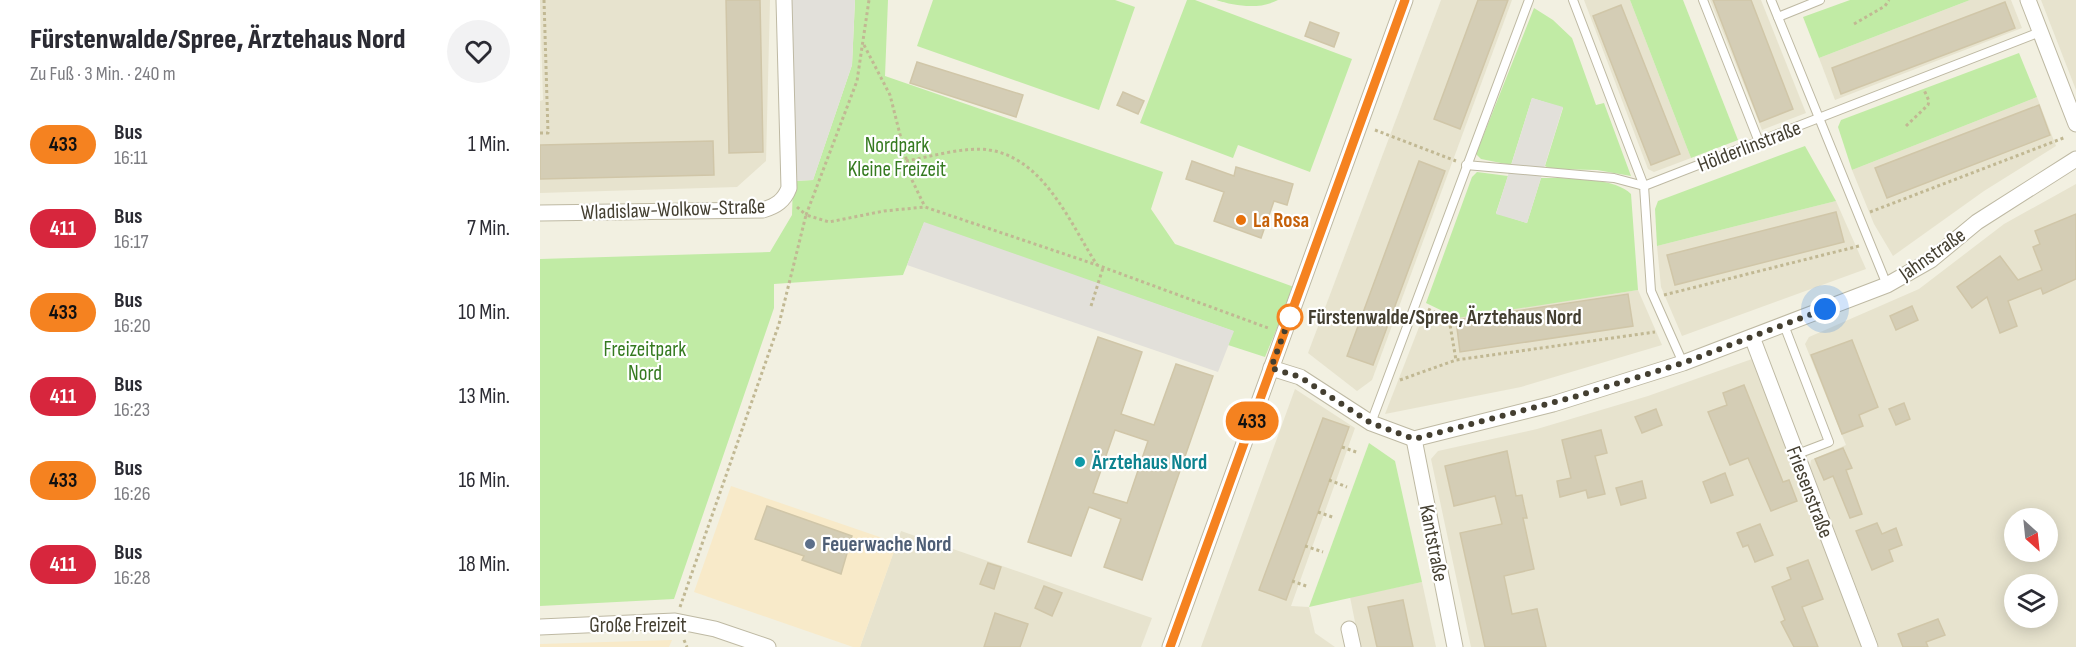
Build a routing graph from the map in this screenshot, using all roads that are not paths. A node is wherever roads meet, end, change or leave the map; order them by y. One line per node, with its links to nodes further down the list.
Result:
1 (784, 0): 17 (street, Wladislaw-Wolkow-Straße)
2 (1405, 0): 22 (street)
3 (1529, 0): 15 (lane)
4 (1573, 0): 16 (lane)
5 (1703, 0): 13 (lane)
6 (1771, 0): 9 (lane)
7 (1820, 0): 9 (lane)
8 (2028, 0): 10 (street)
9 (1778, 17): 11 (lane)
10 (2040, 32): 11 (lane, Hölderlinstraße); 12 (street)
11 (1819, 119): 13 (lane, Hölderlinstraße); 18 (lane)
12 (2076, 124)
13 (1759, 142): 16 (lane, Hölderlinstraße)
14 (2076, 159): 18 (street, Jahnstraße)
15 (1466, 165): 16 (lane); 23 (lane)
16 (1644, 186): 21 (lane)
17 (540, 213)
18 (1887, 285): 19 (street, Jahnstraße)
19 (1784, 325): 20 (street, Jahnstraße); 25 (lane)
20 (1752, 337): 21 (street, Jahnstraße); 25 (street, Friesenstraße)
21 (1683, 363): 24 (street, Jahnstraße)
22 (1271, 368): 23 (street); 29 (street)
23 (1371, 423): 24 (street)
24 (1414, 439): 31 (street, Kantstraße)
25 (1796, 455): 32 (street, Friesenstraße)
26 (540, 627): 28 (street, Große Freizeit)
27 (1349, 629): 30 (street)
28 (768, 647)
29 (1170, 647)
30 (1353, 647)
31 (1455, 647)
32 (1870, 647)

